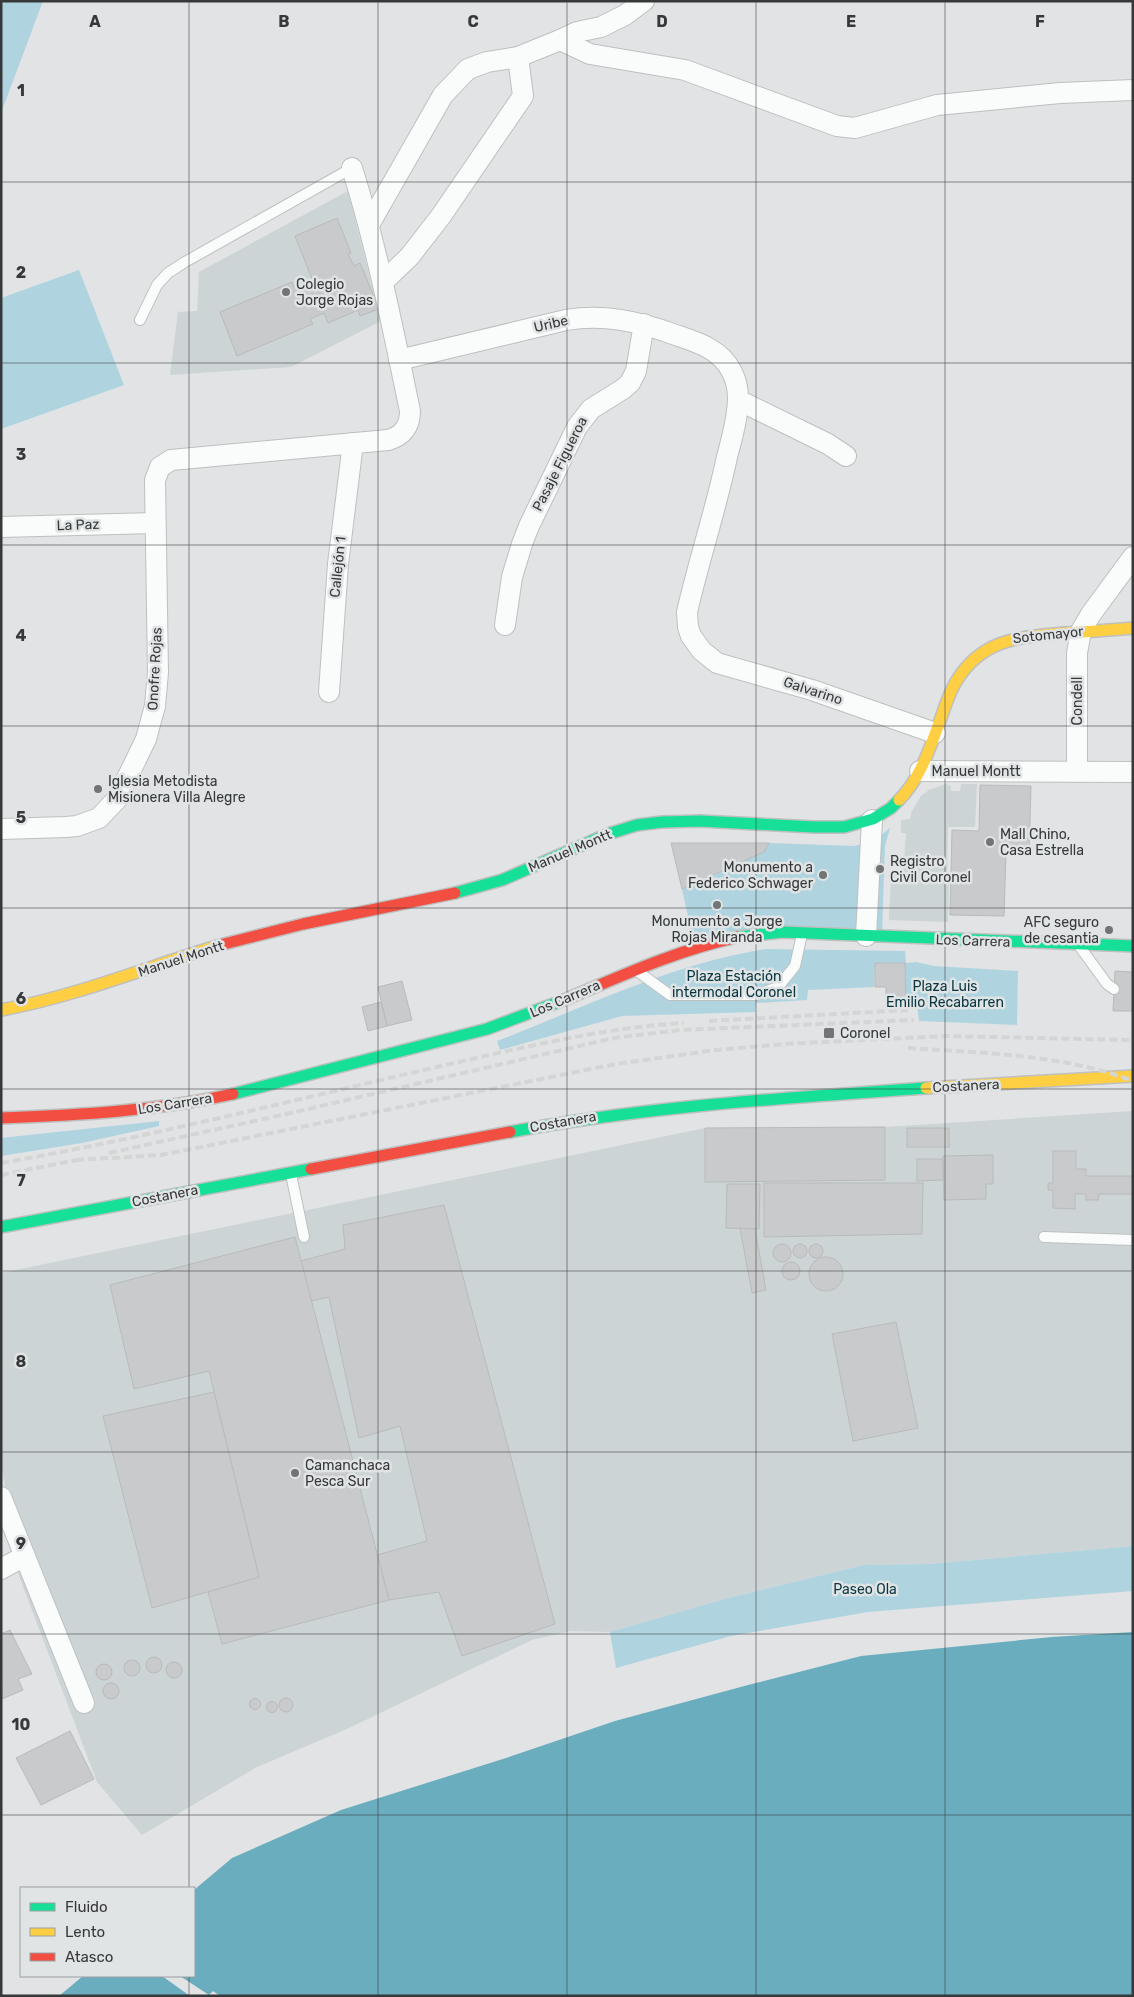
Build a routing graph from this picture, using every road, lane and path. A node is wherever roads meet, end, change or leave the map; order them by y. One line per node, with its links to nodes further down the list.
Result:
1 (644, 1): 2 (street)
2 (560, 40): 3 (street); 4 (street)
3 (518, 57): 6 (street); 7 (street)
4 (1133, 90)
5 (352, 168): 6 (street); 8 (lane)
6 (370, 223): 7 (street)
7 (383, 282): 10 (street)
8 (140, 320)
9 (644, 324): 10 (street, Uribe); 11 (street, Uribe); 17 (street, Pasaje Figueroa)
10 (400, 360): 12 (street)
11 (738, 400): 13 (street); 20 (street, Uribe)
12 (353, 443): 14 (street, Onofre Rojas); 21 (street, Callejón 1)
13 (846, 456)
14 (156, 523): 15 (street, La Paz); 27 (street, Onofre Rojas)
15 (1, 527)
16 (1133, 556): 19 (street)
17 (505, 625)
18 (1133, 628): 19 (main road, Sotomayor)
19 (1081, 631): 22 (main road, Sotomayor); 24 (street, Condell)
20 (696, 644): 22 (street, Galvarino)
21 (329, 692)
22 (935, 733): 23 (main road, Sotomayor)
23 (920, 771): 24 (street, Manuel Montt); 26 (main road, Manuel Montt)
24 (1077, 772): 25 (street, Manuel Montt)
25 (1133, 772)
26 (872, 820): 29 (street); 34 (main road, Manuel Montt)
27 (1, 828)
28 (802, 933): 29 (main road, Los Carrera); 32 (main road, Los Carrera); 32 (lane)
29 (866, 936): 30 (main road, Los Carrera)
30 (1078, 944): 31 (main road, Los Carrera); 33 (lane)
31 (1133, 946)
32 (635, 969): 36 (main road, Los Carrera)
33 (1114, 989)
34 (1, 1010)
35 (1133, 1076): 37 (main road, Costanera)
36 (1, 1118)
37 (291, 1172): 38 (main road, Costanera); 39 (lane)
38 (1, 1227)
39 (304, 1237)
40 (1044, 1237): 41 (lane)
41 (1133, 1240)
42 (1, 1497): 43 (street)
43 (25, 1556): 44 (street); 45 (street)
44 (1, 1569)
45 (84, 1702)

